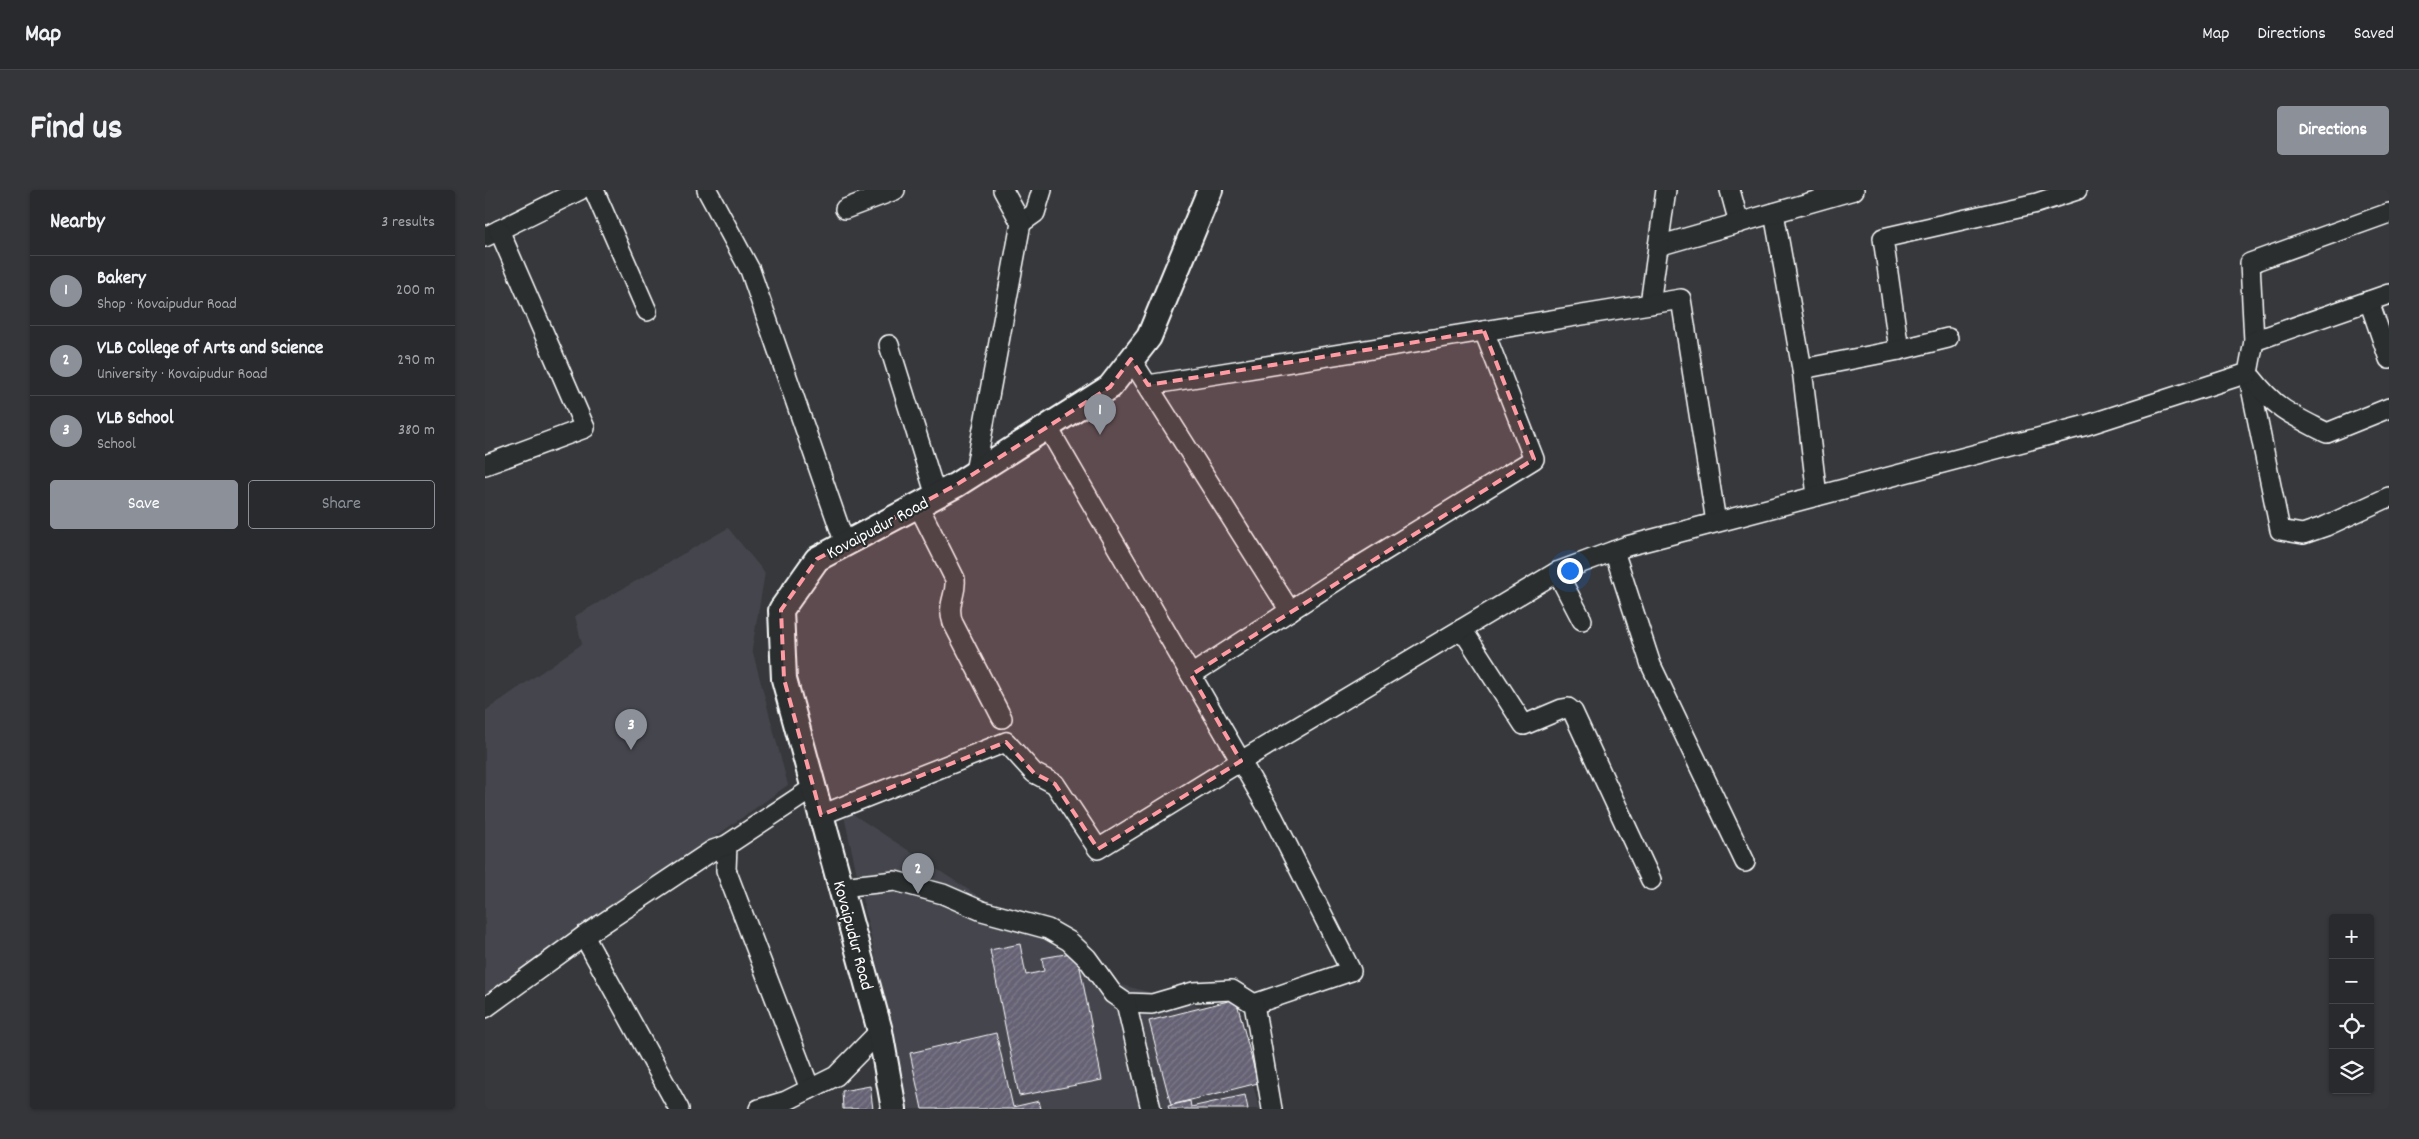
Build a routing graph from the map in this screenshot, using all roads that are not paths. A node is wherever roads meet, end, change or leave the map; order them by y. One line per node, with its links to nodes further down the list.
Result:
1 (580, 190): 18 (street)
2 (594, 190): 23 (street)
3 (707, 190): 42 (street)
4 (895, 190): 13 (street)
5 (1003, 190): 16 (street)
6 (1042, 190): 16 (street)
7 (1210, 190): 29 (main road, Kovaipudur Road)
8 (1666, 190): 19 (street)
9 (1730, 190): 17 (street)
10 (1854, 190): 12 (street)
11 (2077, 190): 28 (street)
12 (1833, 193): 14 (street)
13 (845, 210)
14 (1774, 213): 17 (street); 31 (street)
15 (2389, 213): 26 (street)
16 (1021, 223): 37 (street)
17 (1739, 223): 19 (street)
18 (492, 233): 36 (street)
19 (1658, 246): 22 (street)
20 (2389, 294): 21 (street)
21 (2369, 301): 26 (street); 30 (street)
22 (1650, 304): 24 (street); 41 (street)
23 (647, 311)
24 (1484, 331): 33 (street); 45 (street)
25 (1948, 338): 28 (street)
26 (2254, 341): 32 (street)
27 (889, 346): 40 (street)
28 (1899, 350): 31 (street)
29 (1131, 359): 33 (street); 35 (main road, Kovaipudur Road)
30 (2389, 359)
31 (1802, 369): 38 (street)
32 (2248, 373): 34 (street); 38 (street); 39 (street)
33 (1148, 385): 45 (street)
34 (2389, 408)
35 (1047, 426): 37 (main road, Kovaipudur Road); 48 (street)
36 (485, 465)
37 (975, 472): 40 (main road, Kovaipudur Road)
38 (1817, 496): 41 (street)
39 (2389, 498)
40 (927, 500): 42 (main road, Kovaipudur Road); 49 (street)
41 (1716, 522): 43 (street)
42 (845, 544): 51 (main road, Kovaipudur Road)
43 (1614, 551): 44 (street); 54 (street)
44 (1557, 572): 46 (street); 47 (street)
45 (1290, 610): 48 (street)
46 (1581, 620)
47 (1462, 629): 50 (street); 55 (street)
48 (1191, 675): 50 (street)
49 (1002, 718)
50 (1241, 760): 52 (street); 59 (street)
51 (813, 788): 52 (main road, Kovaipudur Road); 53 (street)
52 (821, 815): 56 (main road, Kovaipudur Road)
53 (727, 845): 57 (street); 62 (street)
54 (1745, 862)
55 (1651, 880)
56 (841, 887): 58 (street); 61 (main road, Kovaipudur Road)
57 (584, 936): 60 (street); 63 (street)
58 (1126, 1002): 59 (street); 66 (street)
59 (1254, 1004): 67 (street)
60 (485, 1008)
61 (880, 1031): 62 (street); 65 (main road, Kovaipudur Road)
62 (810, 1089): 64 (street)
63 (679, 1109)
64 (759, 1109)
65 (894, 1109)
66 (1151, 1109)
67 (1271, 1109)

